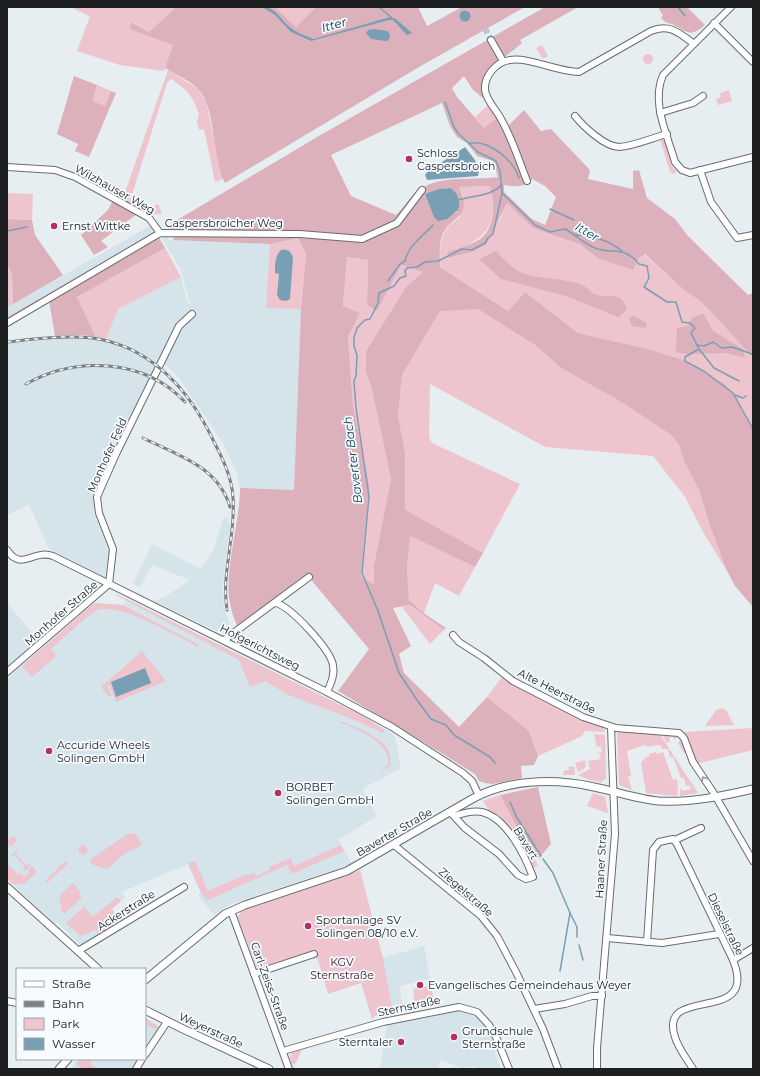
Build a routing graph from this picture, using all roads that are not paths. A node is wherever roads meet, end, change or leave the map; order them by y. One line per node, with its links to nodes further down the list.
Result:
1 (731, 7): 2 (street)
2 (714, 23): 4 (street); 6 (street)
3 (491, 40): 5 (street)
4 (693, 43): 5 (street); 8 (street)
5 (503, 61): 14 (street)
6 (753, 62)
7 (703, 96): 8 (street)
8 (660, 113): 10 (street)
9 (575, 116): 10 (street)
10 (667, 134): 13 (street)
11 (753, 157): 13 (street)
12 (7, 167): 16 (street, Wilzhauser Weg)
13 (700, 170): 17 (street)
14 (527, 181)
15 (422, 190): 16 (street, Caspersbroicher Weg)
16 (160, 233): 19 (street, Caspersbroicher Weg)
17 (753, 235)
18 (192, 314): 22 (street, Monhofer Feld)
19 (7, 323)
20 (7, 550): 22 (street, Hofgerichtsweg)
21 (309, 577): 23 (street)
22 (109, 584): 25 (street, Hofgerichtsweg); 26 (street, Monhofer Straße)
23 (276, 603): 25 (street); 27 (street)
24 (454, 635): 28 (street, Alte Heerstraße)
25 (224, 640): 27 (street, Hofgerichtsweg)
26 (7, 672)
27 (328, 692): 32 (street, Hofgerichtsweg)
28 (611, 727): 30 (street); 33 (street, Alte Heerstraße, one-way to 28)
29 (753, 789): 31 (main road)
30 (613, 791): 32 (main road, Baverter Straße); 33 (main road); 44 (street, Haaner Straße)
31 (725, 794): 33 (main road); 35 (street)
32 (479, 796): 34 (main road, Baverter Straße)
33 (716, 796): 35 (street, Alte Heerstraße)
34 (452, 814): 34 (street, Bavert); 38 (main road, Baverter Straße)
35 (725, 814): 39 (street, Alte Heerstraße)
36 (701, 828): 37 (street)
37 (675, 840): 43 (street, Dieselstraße); 45 (street)
38 (394, 845): 42 (main road, Baverter Straße); 54 (street, Ziegelstraße)
39 (753, 861)
40 (7, 887): 47 (main road)
41 (184, 887): 47 (street, Ackerstraße)
42 (231, 911): 51 (street, Carl-Zeiss-Straße); 52 (main road, Baverter Straße)
43 (720, 934): 45 (street); 49 (street, Dieselstraße)
44 (606, 938): 45 (street); 53 (street, Haaner Straße)
45 (647, 942)
46 (753, 948): 49 (street)
47 (78, 951): 50 (main road)
48 (314, 954): 51 (street)
49 (733, 960): 68 (street, Dieselstraße)
50 (97, 968)
51 (254, 974): 57 (street, Carl-Zeiss-Straße)
52 (146, 979)
53 (602, 996): 54 (street); 67 (street, Haaner Straße)
54 (534, 1009): 66 (street, Ziegelstraße)
55 (146, 1011): 56 (main road, Weyerstraße)
56 (167, 1022): 58 (street); 61 (main road, Weyerstraße)
57 (283, 1051): 64 (street, Carl-Zeiss-Straße); 65 (street, Sternstraße)
58 (146, 1053)
59 (67, 1060): 62 (main road)
60 (141, 1060): 63 (street)
61 (266, 1068)
62 (58, 1069)
63 (136, 1069)
64 (289, 1069)
65 (509, 1069)
66 (558, 1069)
67 (597, 1069)
68 (693, 1069)

